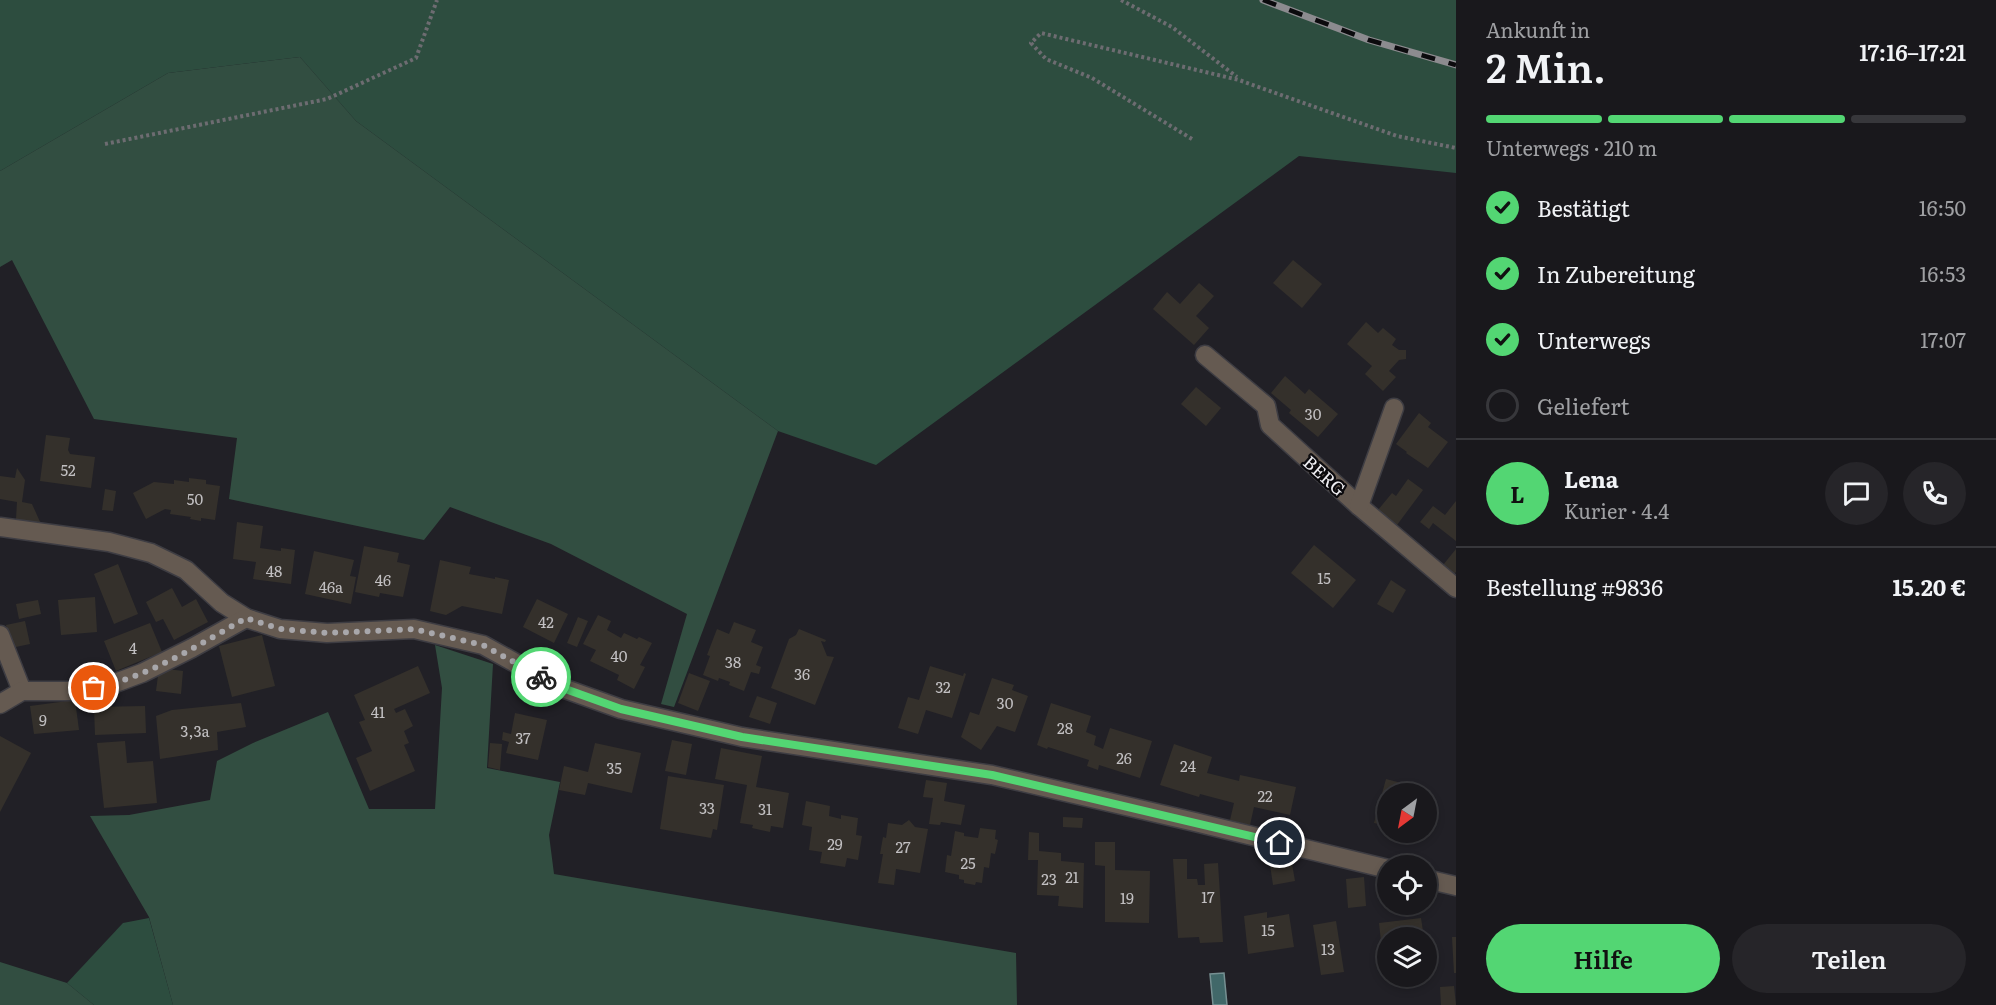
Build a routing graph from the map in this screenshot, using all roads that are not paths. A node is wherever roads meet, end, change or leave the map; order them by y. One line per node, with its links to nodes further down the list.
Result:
1 (1205, 355): 3 (street, BERG)
2 (1394, 408): 3 (street)
3 (1359, 506): 5 (street, BERG)
4 (0, 527): 6 (street)
5 (1456, 588)
6 (246, 618): 8 (street); 10 (street)
7 (0, 635): 8 (street)
8 (22, 691): 9 (street)
9 (0, 704)
10 (1377, 866)
11 (1437, 882): 12 (street)
12 (1456, 886)

